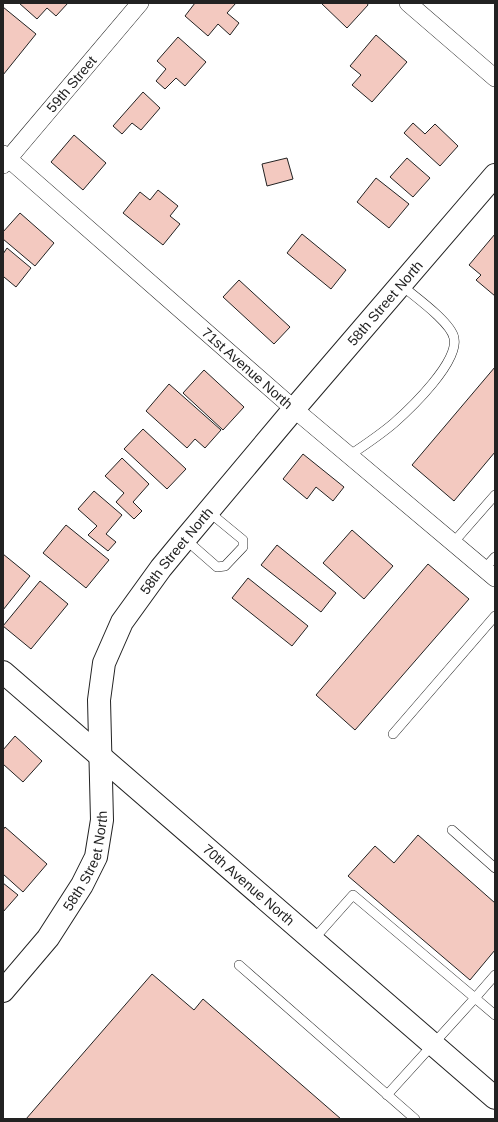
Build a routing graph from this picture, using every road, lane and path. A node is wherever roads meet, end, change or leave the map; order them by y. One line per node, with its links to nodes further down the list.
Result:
1 (140, 3): 4 (street, 59th Street)
2 (408, 3): 3 (street)
3 (495, 78)
4 (5, 159): 7 (street, 71st Avenue North)
5 (495, 175): 6 (street, 58th Street North)
6 (400, 285): 7 (street, 58th Street North); 8 (lane)
7 (294, 408): 8 (street, 71st Avenue North); 10 (street, 58th Street North)
8 (350, 455): 12 (street, 71st Avenue North)
9 (495, 495): 12 (lane)
10 (208, 512): 11 (street, 58th Street North); 11 (lane)
11 (185, 539): 17 (street, 58th Street North)
12 (454, 543): 13 (street, 71st Avenue North)
13 (491, 568)
14 (495, 616): 16 (lane)
15 (3, 672): 17 (street, 70th Avenue North)
16 (393, 734)
17 (100, 756): 20 (street, 70th Avenue North); 23 (street, 58th Street North)
18 (452, 830): 19 (lane)
19 (495, 868)
20 (313, 940): 24 (lane); 26 (street, 70th Avenue North)
21 (239, 965): 27 (lane)
22 (495, 975): 24 (lane)
23 (3, 991)
24 (475, 998): 25 (lane); 26 (lane)
25 (495, 1015)
26 (433, 1043): 27 (lane); 28 (street, 70th Avenue North)
27 (387, 1095): 29 (lane)
28 (495, 1098)
29 (415, 1119)

